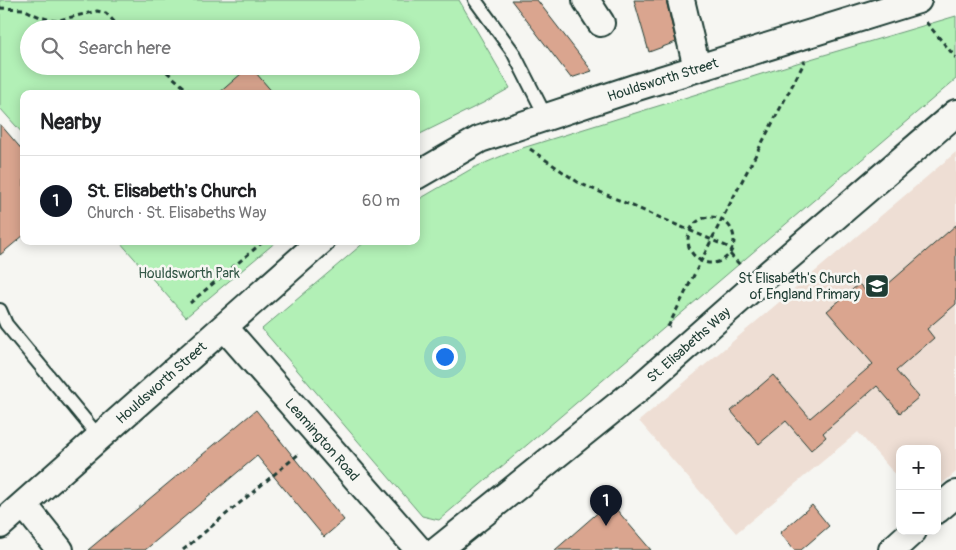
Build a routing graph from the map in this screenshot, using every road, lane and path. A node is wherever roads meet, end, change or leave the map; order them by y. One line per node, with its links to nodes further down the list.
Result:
1 (475, 0): 16 (lane)
2 (586, 0): 9 (street)
3 (681, 0): 12 (street)
4 (914, 1): 10 (street, Houldsworth Street); 11 (path)
5 (0, 8): 6 (path)
6 (51, 20)
7 (58, 20): 8 (path)
8 (113, 20)
9 (601, 23)
10 (815, 32): 12 (street, Houldsworth Street); 19 (path)
11 (956, 58)
12 (697, 68): 16 (street, Houldsworth Street)
13 (170, 75): 14 (path)
14 (187, 90)
15 (956, 113): 40 (street, St. Elisabeths Way)
16 (546, 117): 17 (street, Houldsworth Street)
17 (510, 129): 18 (street, Houldsworth Street); 20 (path)
18 (420, 174)
19 (722, 219): 20 (path); 21 (path); 24 (path)
20 (690, 230): 21 (path); 25 (path)
21 (712, 240): 24 (path); 25 (path)
22 (259, 245): 26 (path)
23 (317, 245): 28 (street, Houldsworth Street)
24 (733, 249): 25 (path)
25 (701, 261): 29 (path)
26 (190, 303)
27 (0, 310): 31 (lane)
28 (225, 328): 30 (street, Leamington Road); 31 (street, Houldsworth Street)
29 (667, 329)
30 (319, 437): 38 (path); 39 (street, Leamington Road)
31 (100, 438): 33 (street, Houldsworth Street)
32 (956, 494): 34 (street)
33 (24, 505): 35 (street, Houldsworth Street); 37 (street)
34 (941, 507)
35 (0, 525)
36 (909, 535): 41 (street)
37 (60, 550)
38 (183, 550)
39 (419, 550)
40 (438, 550)
41 (892, 550)

